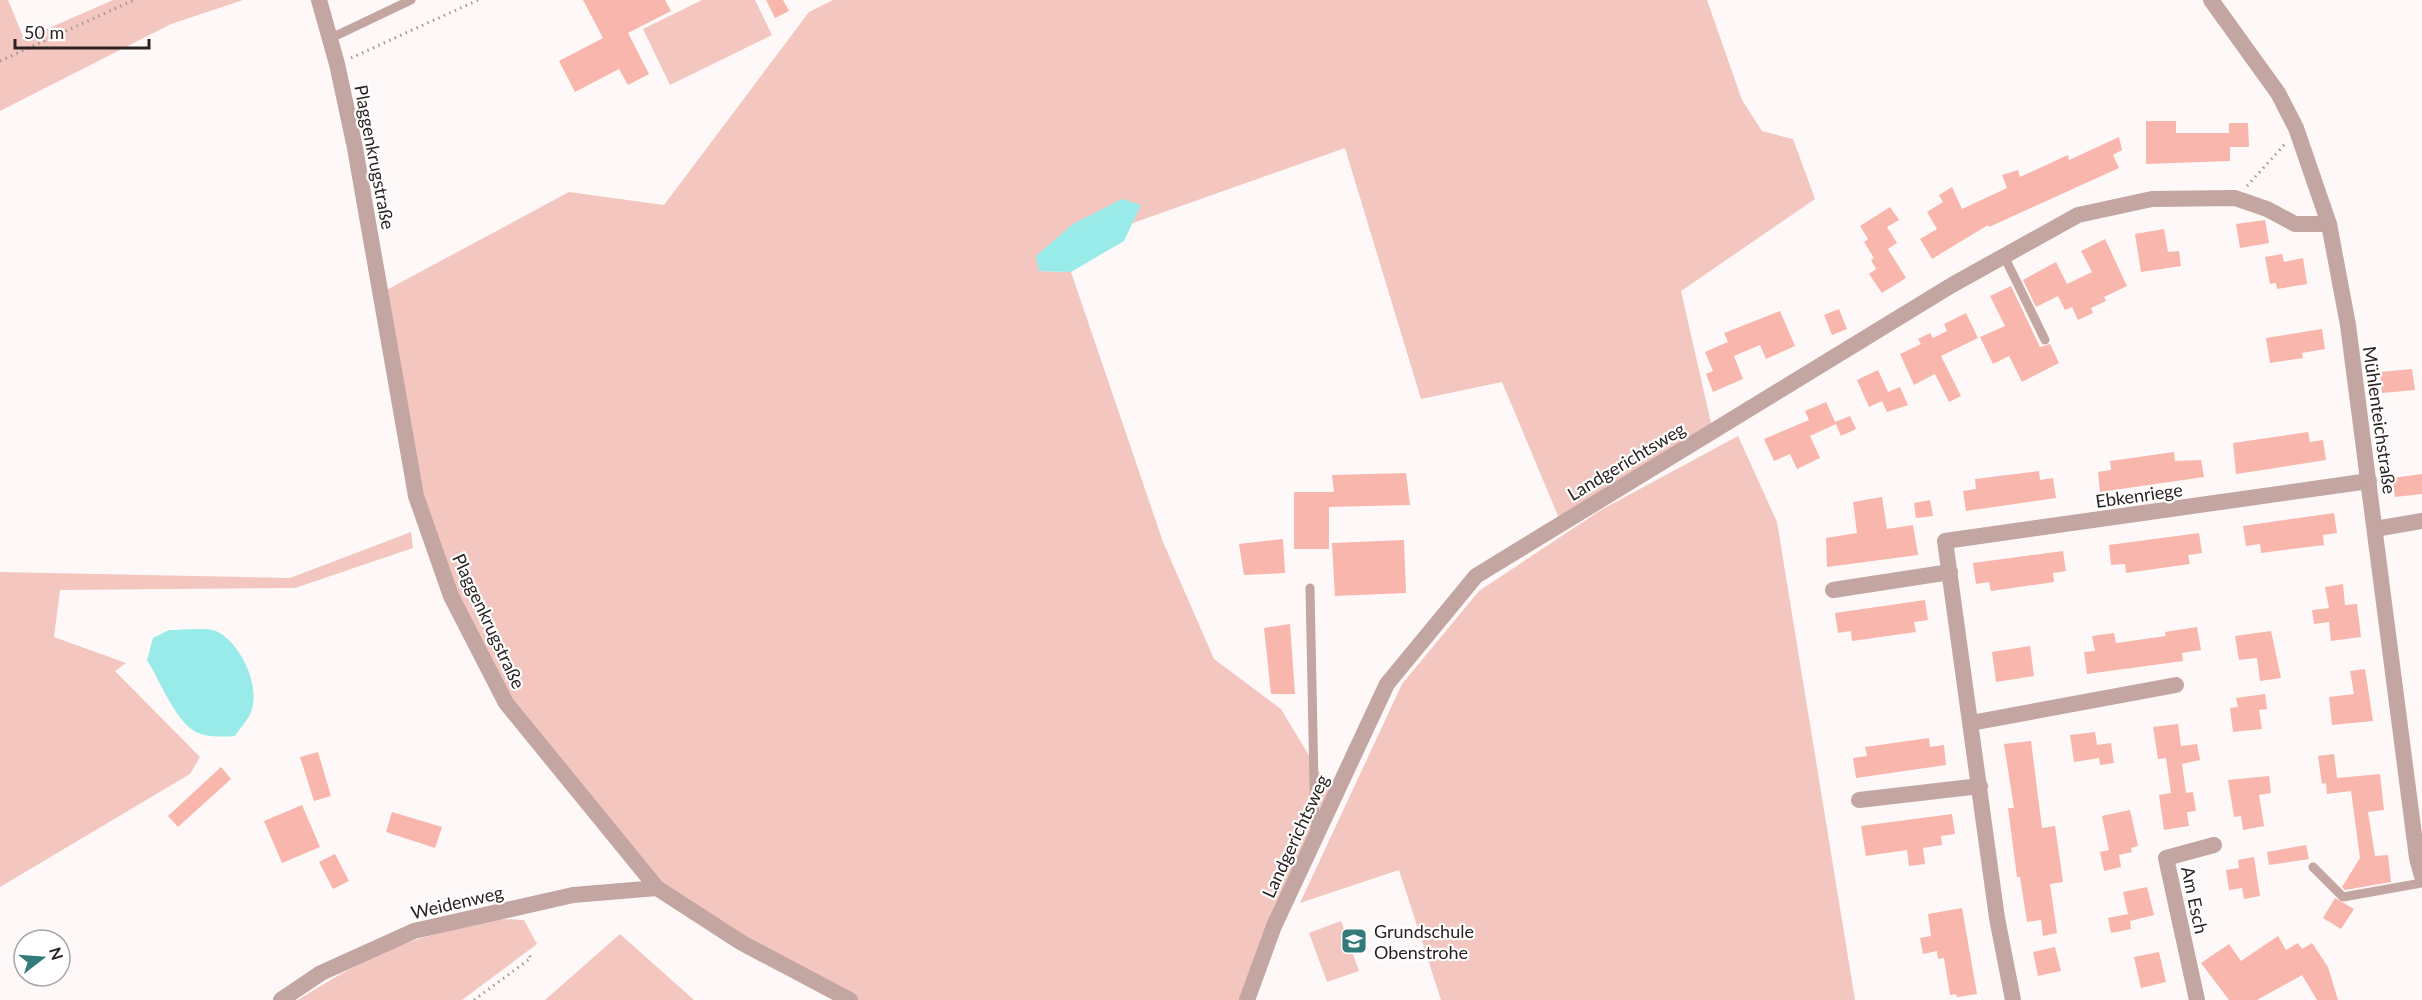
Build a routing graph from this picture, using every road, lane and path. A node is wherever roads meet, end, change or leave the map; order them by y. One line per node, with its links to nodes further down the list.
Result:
1 (134, 0): 7 (path)
2 (319, 0): 6 (street, Plaggenkrugstraße)
3 (411, 0): 6 (lane)
4 (477, 0): 8 (path)
5 (2211, 0): 9 (street, Mühlenteichstraße)
6 (329, 39): 8 (street, Plaggenkrugstraße)
7 (0, 60)
8 (337, 64): 29 (street, Plaggenkrugstraße)
9 (2296, 128): 10 (path); 11 (street, Mühlenteichstraße)
10 (2235, 198): 11 (street, Landgerichtsweg); 12 (street, Landgerichtsweg)
11 (2329, 224): 14 (street, Mühlenteichstraße)
12 (2004, 256): 13 (lane); 24 (street, Landgerichtsweg)
13 (2045, 340)
14 (2369, 482): 16 (street, Mühlenteichstraße); 17 (street, Ebkenriege)
15 (2422, 521): 16 (street)
16 (2375, 529): 27 (street, Mühlenteichstraße)
17 (1950, 572): 19 (street); 21 (street, Ebkenriege)
18 (1310, 588): 24 (lane)
19 (1833, 590)
20 (2176, 685): 21 (street)
21 (1971, 723): 22 (street, Ebkenriege)
22 (1980, 786): 23 (street); 35 (street, Ebkenriege)
23 (1859, 800)
24 (1315, 838): 34 (street, Landgerichtsweg)
25 (2214, 845): 36 (street, Am Esch)
26 (2313, 867): 28 (lane)
27 (2422, 876)
28 (2422, 883)
29 (657, 888): 31 (street, Weidenweg); 33 (street, Plaggenkrugstraße)
30 (527, 952): 32 (path)
31 (281, 1000)
32 (474, 1000)
33 (850, 1000)
34 (1247, 1000)
35 (2013, 1000)
36 (2197, 1000)

